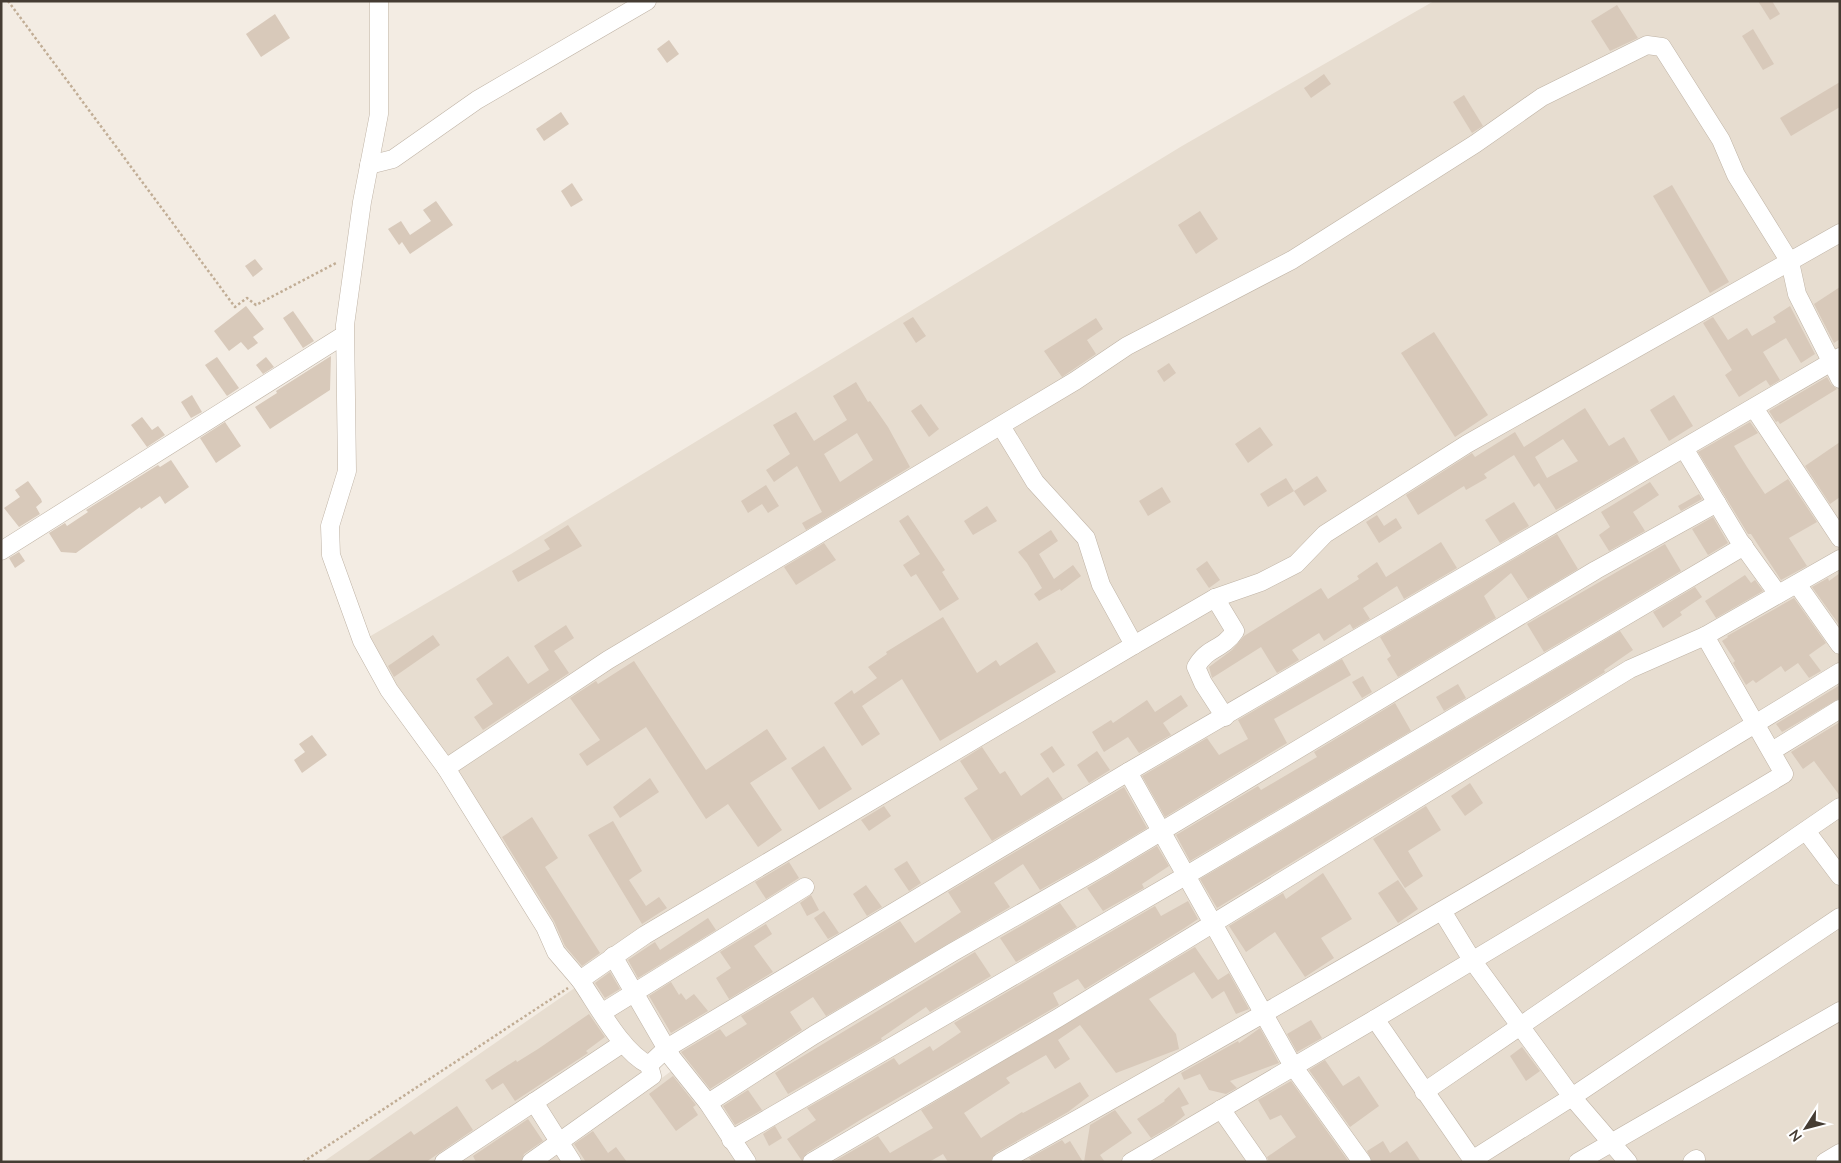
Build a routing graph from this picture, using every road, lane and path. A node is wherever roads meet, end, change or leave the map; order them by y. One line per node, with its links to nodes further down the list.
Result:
1 (8, 1): 6 (path)
2 (378, 1): 4 (street)
3 (647, 1): 4 (street)
4 (369, 165): 6 (street)
5 (1840, 233): 7 (street)
6 (355, 253): 8 (street)
7 (1790, 262): 9 (street); 12 (street); 21 (street)
8 (344, 335): 17 (street); 30 (street)
9 (1835, 360): 10 (street); 11 (street)
10 (1840, 379)
11 (1754, 408): 13 (street); 15 (street)
12 (1000, 426): 24 (street); 30 (street)
13 (1685, 450): 14 (street); 27 (street)
14 (1717, 503): 16 (street); 33 (street)
15 (1840, 538)
16 (1744, 546): 20 (street); 35 (street)
17 (1, 551)
18 (1840, 560): 19 (street)
19 (1797, 584): 20 (street); 23 (street)
20 (1778, 594): 22 (street)
21 (1215, 598): 24 (street); 27 (street)
22 (1705, 636): 28 (street); 40 (street)
23 (1839, 641)
24 (1134, 645): 41 (street)
25 (1840, 672): 28 (street)
26 (1840, 709): 29 (street)
27 (1224, 716): 31 (street)
28 (1755, 724): 29 (street); 38 (street)
29 (1772, 751): 42 (street)
30 (446, 768): 43 (street)
31 (1128, 772): 33 (street); 51 (street)
32 (1840, 807): 34 (street)
33 (1162, 830): 35 (street); 57 (street)
34 (1806, 831): 36 (street); 49 (street)
35 (1187, 875): 40 (street); 59 (street)
36 (1840, 876)
37 (805, 887): 44 (street)
38 (1442, 911): 42 (street); 47 (street)
39 (1840, 917): 55 (street)
40 (1213, 922): 47 (street); 70 (street)
41 (613, 956): 43 (street); 44 (street)
42 (1472, 960): 48 (street); 49 (street)
43 (580, 980): 46 (street); 65 (path)
44 (635, 991): 46 (street); 51 (street)
45 (1840, 1011): 60 (street)
46 (603, 1012): 50 (street)
47 (1264, 1015): 53 (street); 71 (street)
48 (1374, 1019): 53 (street); 54 (street)
49 (1520, 1027): 54 (street); 55 (street)
50 (623, 1043): 52 (street); 56 (street)
51 (666, 1048): 52 (street); 57 (street)
52 (649, 1065): 61 (street)
53 (1293, 1066): 58 (street); 73 (street)
54 (1424, 1092): 64 (street)
55 (1572, 1097): 60 (street); 64 (street)
56 (534, 1102): 61 (street); 66 (street)
57 (708, 1103): 59 (street)
58 (1221, 1108): 63 (street); 72 (street)
59 (731, 1140): 69 (street)
60 (1612, 1141): 74 (street); 75 (street)
61 (559, 1143): 67 (street); 68 (street)
62 (1840, 1153): 76 (street)
63 (1141, 1159)
64 (1473, 1161)
65 (303, 1162)
66 (444, 1162)
67 (531, 1162)
68 (572, 1162)
69 (747, 1162)
70 (812, 1162)
71 (1001, 1162)
72 (1258, 1162)
73 (1362, 1162)
74 (1578, 1162)
75 (1628, 1162)
76 (1825, 1162)

